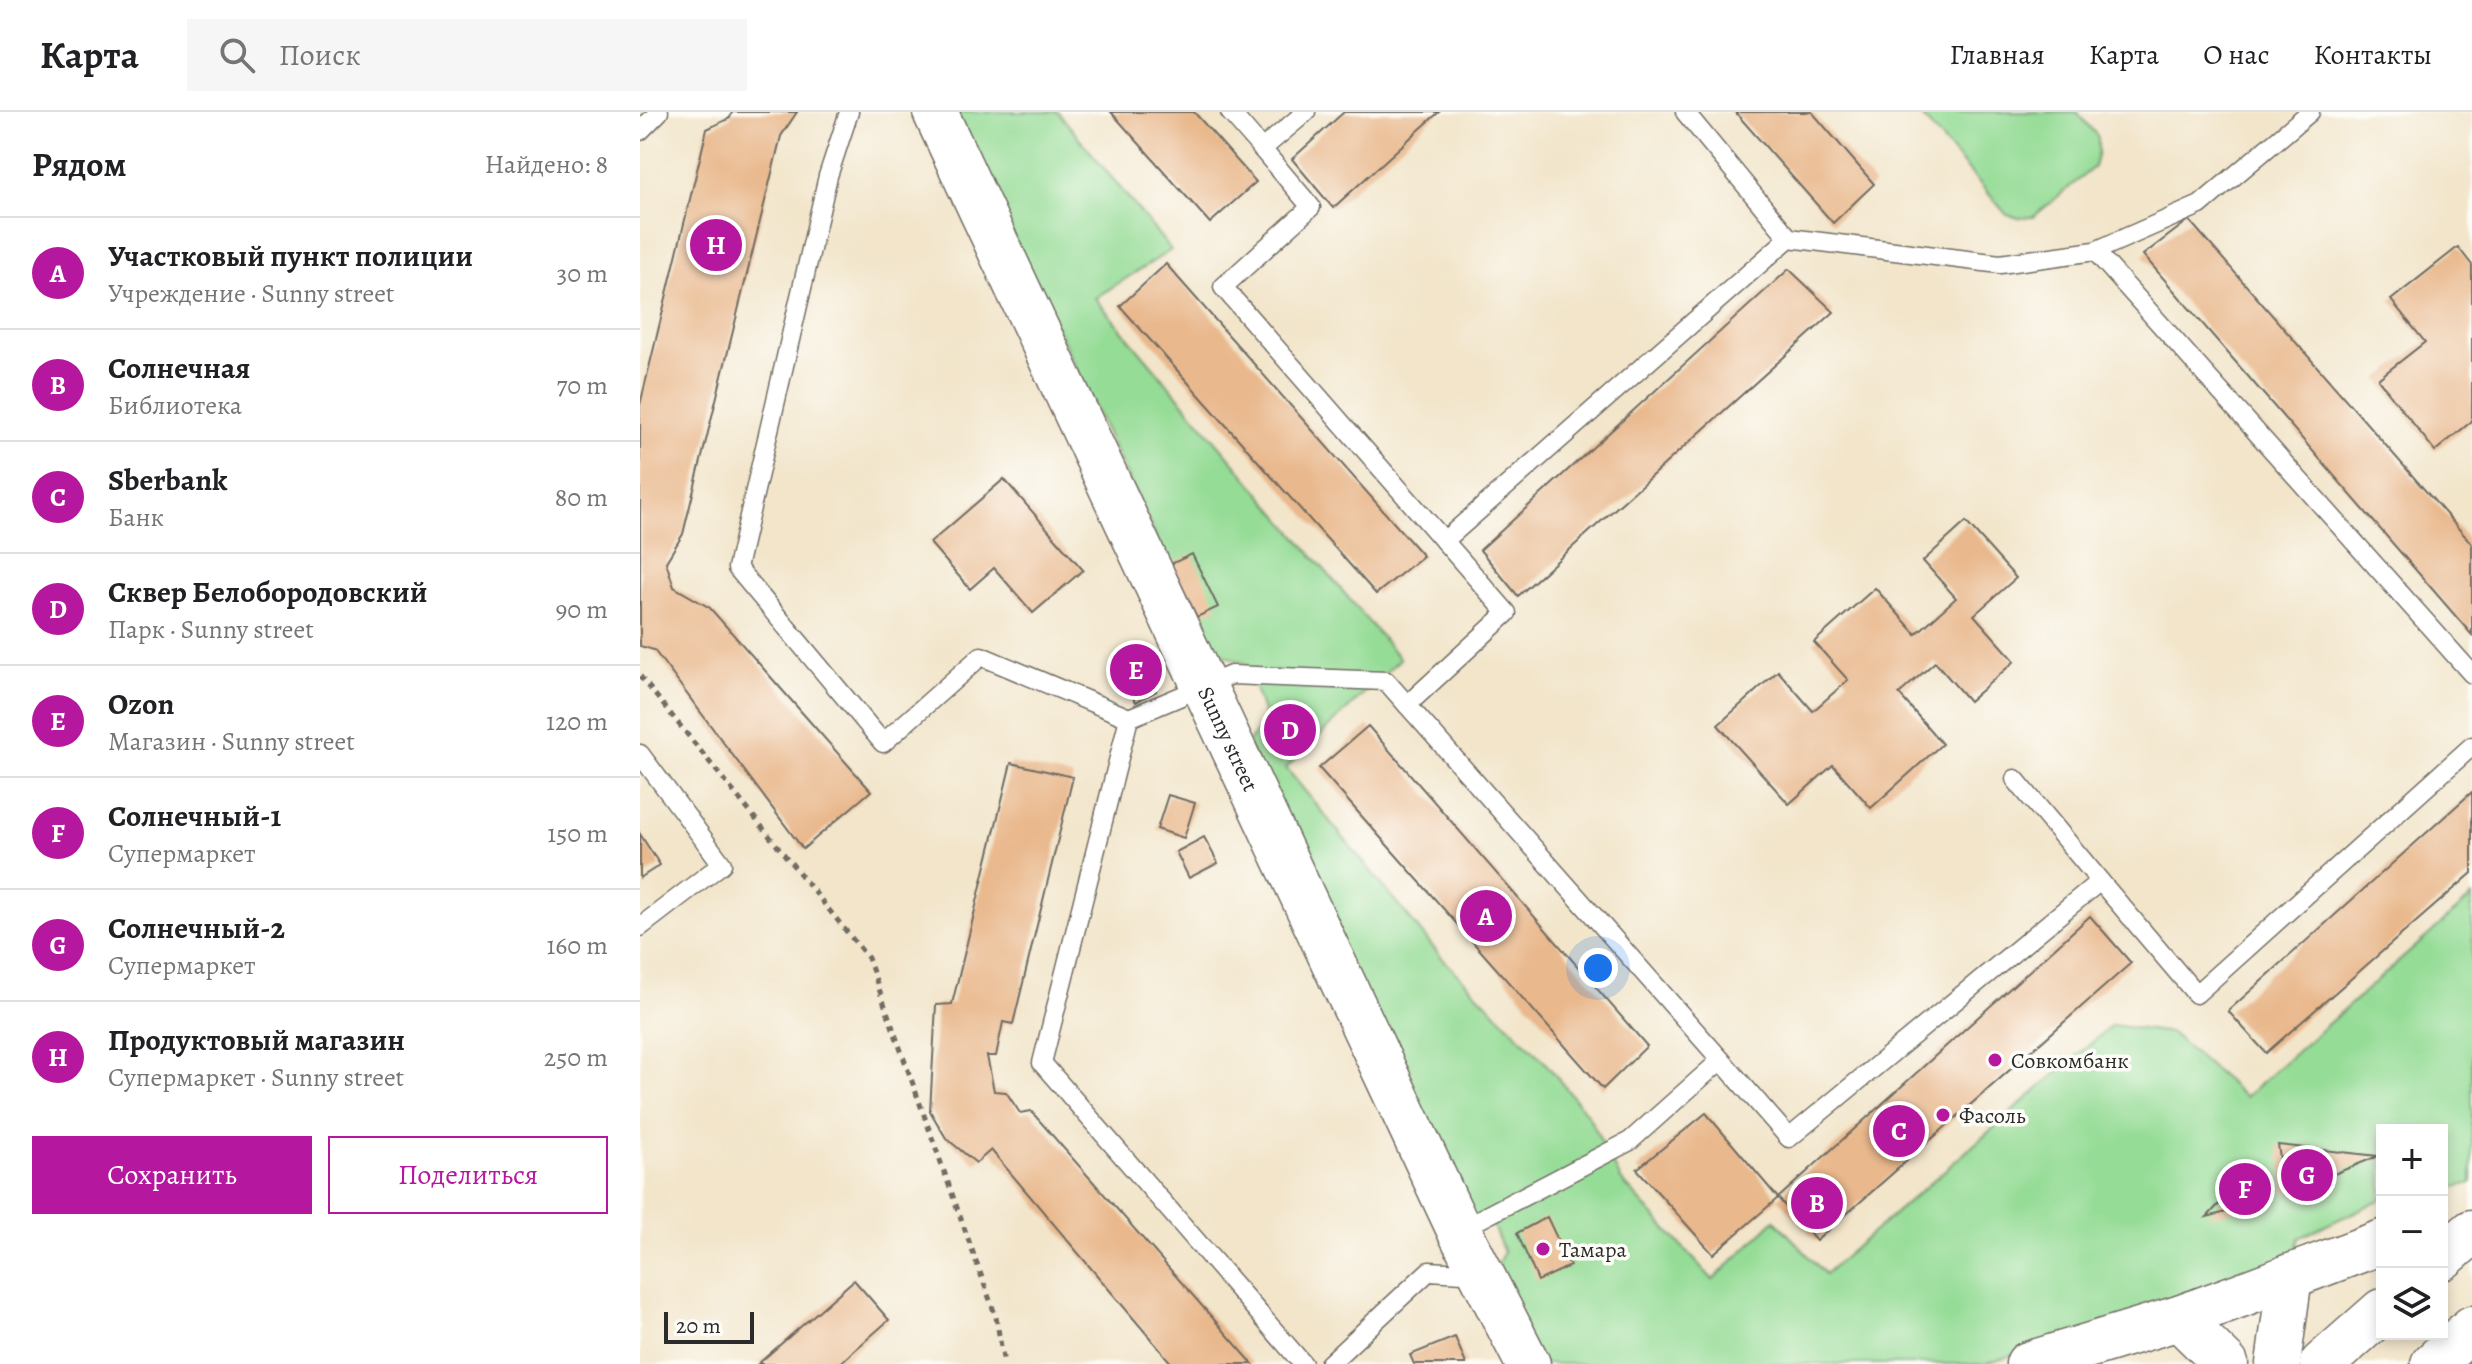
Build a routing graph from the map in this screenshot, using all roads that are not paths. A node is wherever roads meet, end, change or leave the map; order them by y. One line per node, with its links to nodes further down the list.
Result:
1 (659, 112): 8 (lane)
2 (849, 112): 16 (lane)
3 (935, 112): 14 (street, Sunny street)
4 (1230, 112): 9 (lane)
5 (1306, 112): 9 (lane)
6 (1685, 112): 10 (lane)
7 (2310, 112): 11 (lane)
8 (640, 131)
9 (1262, 149): 12 (lane)
10 (1789, 238): 11 (lane); 12 (lane)
11 (2095, 251): 13 (lane)
12 (1444, 541): 15 (lane)
13 (2472, 674)
14 (1204, 685): 15 (lane); 16 (lane); 25 (street, Sunny street)
15 (1407, 705): 22 (lane)
16 (1129, 718): 34 (lane)
17 (2472, 746): 20 (lane)
18 (640, 754): 21 (lane)
19 (2015, 779): 20 (lane)
20 (2100, 881): 22 (lane)
21 (640, 927)
22 (1721, 1060): 25 (lane)
23 (2472, 1217): 24 (street)
24 (2448, 1223)
25 (1459, 1230): 29 (street, Sunny street)
26 (2472, 1232): 28 (street)
27 (2376, 1244): 30 (street)
28 (2448, 1253)
29 (1482, 1274): 35 (lane); 36 (street, Sunny street)
30 (2290, 1276): 32 (street); 39 (street)
31 (2376, 1316): 40 (street)
32 (2179, 1318): 37 (street); 38 (street)
33 (2472, 1328): 41 (street)
34 (1303, 1364)
35 (1329, 1364)
36 (1528, 1364)
37 (2028, 1364)
38 (2226, 1364)
39 (2278, 1364)
40 (2322, 1364)
41 (2433, 1364)

